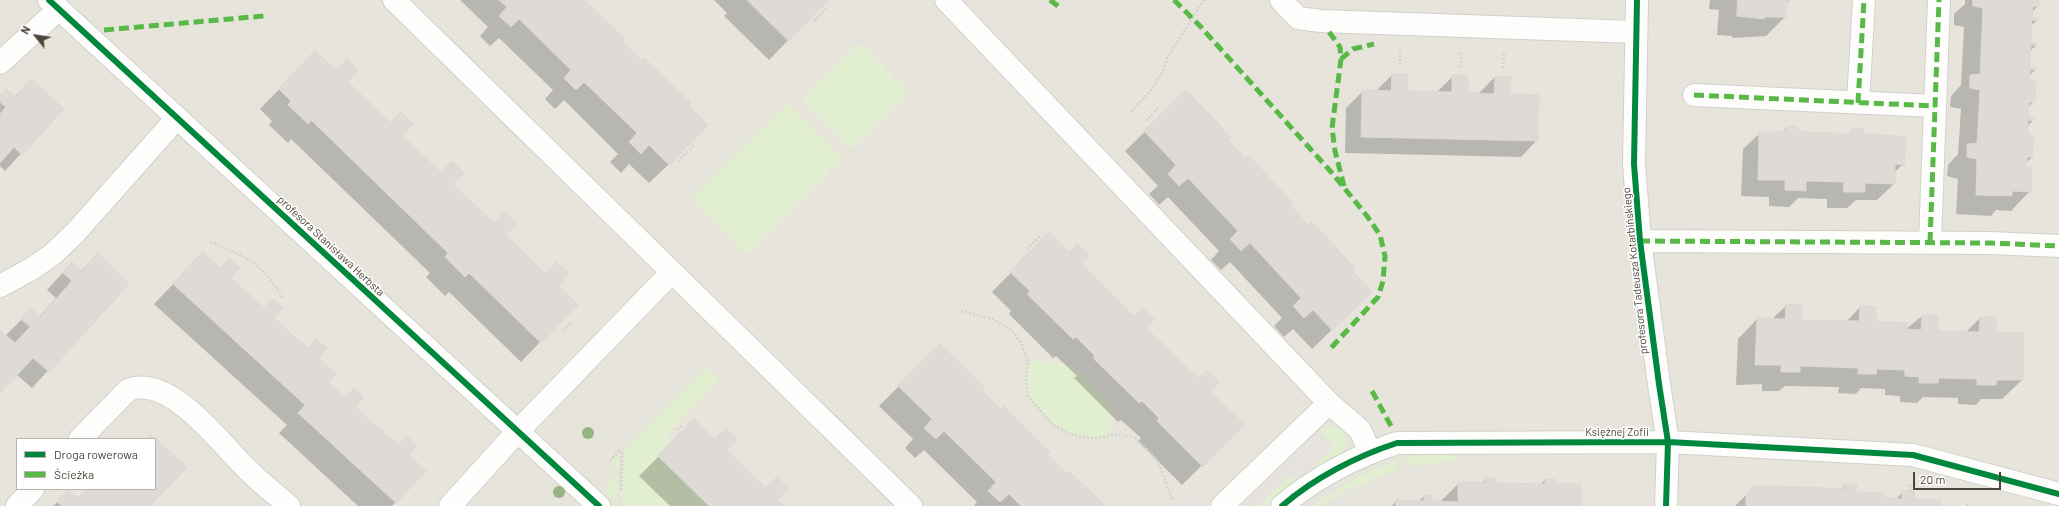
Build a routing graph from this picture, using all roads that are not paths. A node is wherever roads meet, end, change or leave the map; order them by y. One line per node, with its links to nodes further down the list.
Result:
1 (394, 0): 17 (street)
2 (946, 0): 19 (street)
3 (1281, 0): 8 (street)
4 (1637, 0): 8 (street, profesora Tadeusza Kotarbińskiego)
5 (1864, 0): 11 (street)
6 (1940, 0): 12 (street)
7 (54, 5): 9 (street); 13 (street, profesora Stanisława Herbsta)
8 (1636, 32): 14 (street, profesora Tadeusza Kotarbińskiego)
9 (0, 64)
10 (1694, 95): 11 (street)
11 (1858, 102): 12 (street)
12 (1935, 106): 15 (street)
13 (177, 118): 18 (street); 20 (street, profesora Stanisława Herbsta)
14 (1640, 241): 15 (street); 22 (street, profesora Tadeusza Kotarbińskiego)
15 (1930, 242): 16 (street)
16 (2059, 246)
17 (672, 272): 20 (street); 30 (street)
18 (0, 286)
19 (1329, 403): 23 (street); 31 (street)
20 (518, 431): 28 (street); 29 (street, profesora Stanisława Herbsta)
21 (81, 438): 27 (street)
22 (1668, 442): 23 (street, Księżnej Zofii); 25 (street, Księżnej Zofii); 33 (street, profesora Tadeusza Kotarbińskiego)
23 (1370, 452): 32 (street, Księżnej Zofii)
24 (32, 490): 26 (street)
25 (2059, 494)
26 (16, 506)
27 (289, 506)
28 (450, 506)
29 (599, 506)
30 (911, 506)
31 (1222, 506)
32 (1282, 506)
33 (1666, 506)

